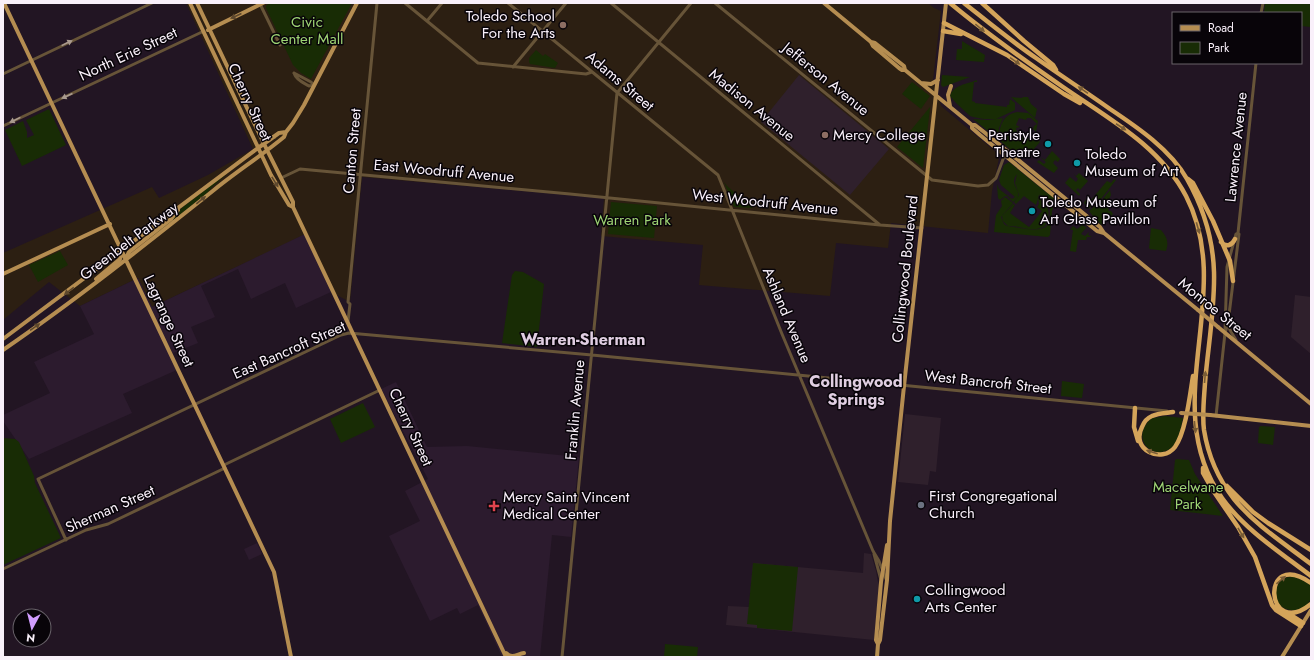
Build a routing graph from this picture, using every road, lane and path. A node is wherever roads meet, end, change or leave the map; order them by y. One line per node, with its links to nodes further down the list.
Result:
1 (4, 3): 28 (main road, Lagrange Street)
2 (152, 3): 28 (street, one-way to 2)
3 (190, 3): 22 (main road, Cherry Street)
4 (197, 3): 21 (main road, Cherry Street)
5 (357, 3): 36 (main road, Greenbelt Parkway)
6 (377, 3): 52 (street, Canton Street)
7 (405, 3): 19 (street)
8 (442, 3): 19 (street)
9 (508, 3): 24 (street, Adams Street)
10 (566, 3): 24 (street)
11 (611, 3): 26 (street, Madison Avenue)
12 (691, 3): 26 (street)
13 (715, 3): 54 (street, Jefferson Avenue)
14 (824, 3): 35 (main road, Monroe Street)
15 (964, 3): 32 (highway)
16 (982, 3): 32 (highway)
17 (261, 4): 21 (main road, North Erie Street, one-way to 21); 27 (street)
18 (947, 4): 20 (main road, Collingwood Boulevard); 42 (highway, one-way to 42)
19 (427, 21): 30 (street)
20 (944, 23): 23 (main road, Collingwood Boulevard); 25 (highway)
21 (209, 29): 22 (main road, North Erie Street); 45 (main road, Cherry Street)
22 (204, 31): 40 (street, North Erie Street, one-way to 40); 48 (main road, Cherry Street)
23 (943, 31): 25 (highway); 34 (main road, Collingwood Boulevard)
24 (543, 32): 30 (street); 31 (street, Adams Street)
25 (966, 34): 42 (highway, one-way to 42)
26 (659, 42): 38 (street); 62 (street, Madison Avenue)
27 (280, 46)
28 (31, 60): 33 (street); 40 (main road, Lagrange Street)
29 (1256, 64): 64 (street, Lawrence Avenue)
30 (513, 67): 31 (street)
31 (592, 72): 38 (street, Adams Street)
32 (1058, 73): 56 (highway, one-way to 32)
33 (3, 74)
34 (938, 80): 35 (main road); 39 (main road, Collingwood Boulevard)
35 (921, 83): 39 (main road, Monroe Street)
36 (314, 85): 36 (street); 44 (main road, Greenbelt Parkway)
37 (951, 86): 41 (main road)
38 (617, 93): 53 (street, Adams Street); 57 (street, Franklin Avenue)
39 (936, 94): 41 (main road, Monroe Street); 54 (main road, Collingwood Boulevard)
40 (52, 103): 43 (street, North Erie Street, one-way to 43); 61 (main road, Lagrange Street)
41 (950, 107): 50 (main road, Monroe Street)
42 (1104, 116): 79 (highway, one-way to 79)
43 (3, 126)
44 (286, 132): 46 (main road, Greenbelt Parkway); 49 (main road, Greenbelt Parkway)
45 (259, 133): 46 (main road); 47 (main road, Cherry Street)
46 (274, 137): 47 (main road, Greenbelt Parkway)
47 (264, 144): 48 (main road, Greenbelt Parkway); 49 (main road, Cherry Street)
48 (258, 148): 51 (main road, Cherry Street); 58 (main road, Greenbelt Parkway)
49 (267, 150): 51 (main road, Greenbelt Parkway); 55 (main road, Cherry Street)
50 (1005, 152): 54 (street, Jefferson Avenue); 78 (main road, Monroe Street, bridge)
51 (261, 154): 59 (main road, Cherry Street, one-way to 59); 68 (main road, Greenbelt Parkway, one-way to 51)
52 (361, 175): 55 (street, East Woodruff Avenue); 57 (street, East Woodruff Avenue); 73 (street, Canton Street)
53 (718, 175): 60 (street, Ashland Avenue)
54 (927, 176): 63 (main road, Collingwood Boulevard)
55 (281, 178): 59 (main road, Cherry Street)
56 (1187, 178): 66 (highway); 96 (highway, one-way to 56)
57 (607, 198): 60 (street, West Woodruff Avenue); 83 (street, Franklin Avenue)
58 (182, 205): 67 (main road, Greenbelt Parkway); 68 (main road)
59 (293, 207): 74 (main road, Cherry Street)
60 (731, 209): 62 (street, West Woodruff Avenue); 84 (street, Ashland Avenue)
61 (110, 224): 67 (main road, Lagrange Street); 70 (main road)
62 (880, 224): 63 (street, West Woodruff Avenue)
63 (922, 228): 85 (main road, Collingwood Boulevard)
64 (1238, 233): 65 (street, Lawrence Avenue); 71 (street, Lawrence Avenue)
65 (1235, 239): 66 (highway); 69 (street, Lawrence Avenue)
66 (1220, 240): 69 (highway)
67 (122, 251): 68 (main road, Lagrange Street); 72 (main road); 80 (main road, Greenbelt Parkway, one-way to 80)
68 (126, 259): 72 (main road, Greenbelt Parkway); 88 (main road, Lagrange Street)
69 (1229, 259): 71 (highway); 78 (street, Lawrence Avenue)
70 (3, 274)
71 (1233, 281): 76 (street, Lawrence Avenue)
72 (70, 301): 82 (main road, Greenbelt Parkway, one-way to 72)
73 (348, 302): 74 (street); 75 (street, Canton Street)
74 (340, 306): 75 (main road, Cherry Street)
75 (348, 322): 77 (main road, Cherry Street)
76 (1228, 323): 78 (street, Lawrence Avenue); 81 (street)
77 (353, 332): 83 (street, East Bancroft Street); 86 (main road, Cherry Street); 88 (street, East Bancroft Street)
78 (1225, 333): 81 (main road, Monroe Street); 91 (street, Lawrence Avenue)
79 (1199, 338): 93 (highway, one-way to 93); 94 (highway, one-way to 94)
80 (3, 340)
81 (1238, 344): 87 (main road, Monroe Street)
82 (3, 350)
83 (592, 355): 84 (street, West Bancroft Street); 117 (street, Franklin Avenue)
84 (800, 376): 85 (street, West Bancroft Street); 100 (street, Ashland Avenue)
85 (904, 386): 89 (street, West Bancroft Street); 97 (main road, Collingwood Boulevard)
86 (380, 390): 95 (street, Sherman Street); 113 (main road, Cherry Street)
87 (1311, 404)
88 (195, 405): 95 (main road, Lagrange Street); 98 (street, East Bancroft Street)
89 (1134, 408): 90 (street, West Bancroft Street); 93 (highway)
90 (1173, 412): 91 (main road, West Bancroft Street, bridge); 93 (highway)
91 (1216, 416): 92 (main road, West Bancroft Street)
92 (1311, 426)
93 (1140, 444)
94 (1203, 462): 104 (highway); 112 (highway, one-way to 112)
95 (224, 467): 98 (street, Sherman Street); 115 (main road, Lagrange Street)
96 (1224, 483): 99 (highway); 101 (highway)
97 (889, 537): 103 (main road, Collingwood Boulevard); 105 (main road, Collingwood Boulevard)
98 (66, 540): 102 (street, Sherman Street)
99 (1311, 550)
100 (873, 551): 103 (street, Ashland Avenue); 106 (street, Ashland Avenue)
101 (1311, 564)
102 (3, 569)
103 (883, 569): 105 (street, Ashland Avenue); 106 (main road, Collingwood Boulevard)
104 (1311, 576)
105 (887, 580): 111 (main road, Collingwood Boulevard)
106 (881, 582): 111 (main road, Collingwood Boulevard)
107 (1311, 583): 109 (highway, one-way to 107)
108 (1311, 604): 109 (highway)
109 (1284, 610): 112 (highway)
110 (1311, 610): 112 (main road)
111 (881, 616): 118 (main road, Collingwood Boulevard)
112 (1302, 624): 119 (main road)
113 (501, 646): 114 (main road); 116 (main road, Cherry Street)
114 (524, 652)
115 (291, 657)
116 (506, 657)
117 (562, 657)
118 (877, 657)
119 (1282, 657)

